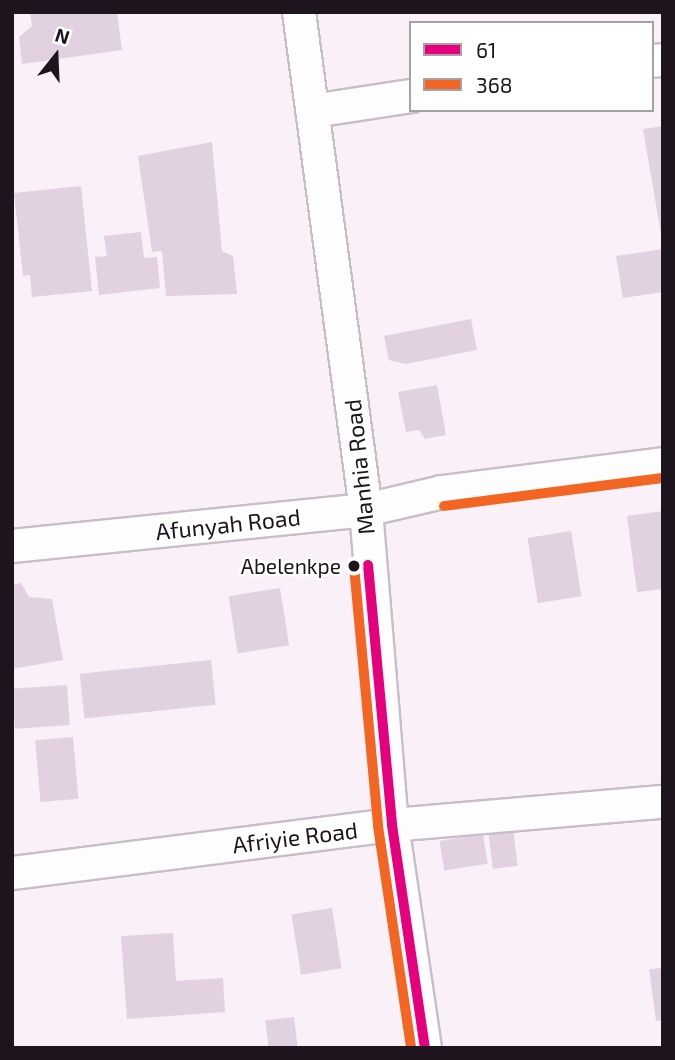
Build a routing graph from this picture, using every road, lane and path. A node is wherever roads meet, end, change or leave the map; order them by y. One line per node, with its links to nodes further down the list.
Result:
1 (299, 12): 3 (street, Manhia Road)
2 (409, 96): 3 (street)
3 (313, 111): 5 (street, Manhia Road)
4 (663, 464): 5 (street, Afunyah Road)
5 (366, 510): 6 (street, Afunyah Road); 8 (street, Manhia Road)
6 (12, 546)
7 (663, 802): 8 (street, Afriyie Road)
8 (393, 825): 9 (street, Afriyie Road); 10 (street, Manhia Road)
9 (12, 873)
10 (425, 1048)

